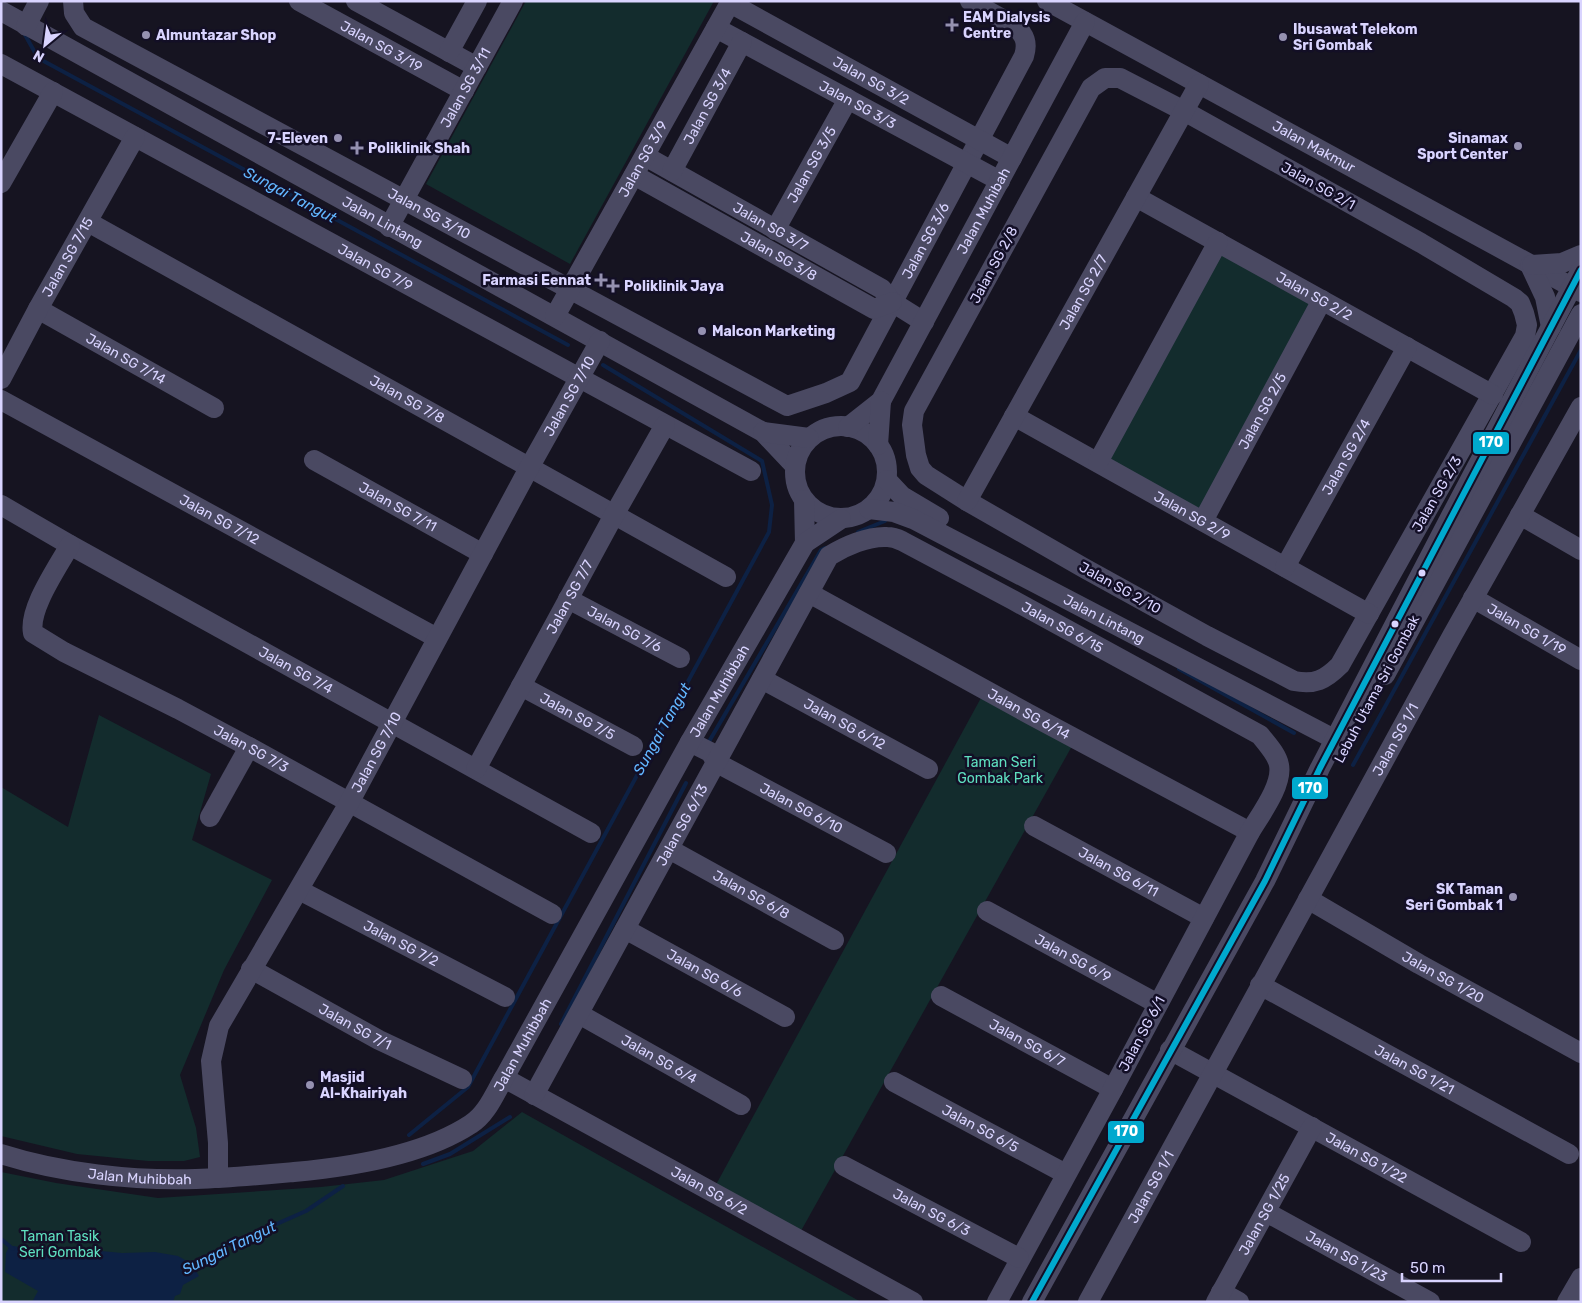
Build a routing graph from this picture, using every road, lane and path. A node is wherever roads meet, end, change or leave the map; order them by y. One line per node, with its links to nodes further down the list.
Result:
1 (39, 1): 12 (street)
2 (356, 1): 15 (street)
3 (478, 1): 15 (street)
4 (513, 1): 17 (street, Jalan SG 3/11)
5 (970, 1): 25 (street, Jalan SG 3/6)
6 (1046, 1): 11 (street, Jalan Makmur)
7 (302, 2): 20 (street, Jalan SG 3/19)
8 (730, 2): 13 (street, Jalan SG 3/9); 25 (street, Jalan SG 3/2)
9 (75, 9): 34 (street, Jalan SG 3/10)
10 (1, 11): 12 (street, Jalan Lintang)
11 (1085, 22): 19 (street, Jalan Makmur); 27 (street, Jalan Muhibah)
12 (26, 26): 36 (street, Jalan Lintang)
13 (716, 28): 14 (street, Jalan SG 3/3); 26 (street, Jalan SG 3/9)
14 (742, 42): 22 (street, Jalan SG 3/3); 29 (street, Jalan SG 3/4)
15 (449, 52): 17 (street)
16 (1, 64): 21 (street, Jalan SG 7/9)
17 (477, 67): 20 (street, Jalan SG 3/11)
18 (1120, 78): 23 (street, Jalan SG 2/1); 73 (street, Jalan SG 2/8)
19 (1199, 84): 23 (street, Jalan SG 2/7); 40 (street, Jalan Makmur)
20 (464, 91): 34 (street, Jalan SG 3/11)
21 (53, 92): 24 (street, Jalan SG 7/9); 31 (street)
22 (848, 99): 28 (street, Jalan SG 3/3); 37 (street, Jalan SG 3/5)
23 (1184, 111): 33 (street, Jalan SG 2/7); 43 (street, Jalan SG 2/1)
24 (135, 138): 35 (street, Jalan SG 7/15); 54 (street, Jalan SG 7/9)
25 (978, 140): 27 (street, Jalan SG 3/2); 28 (street, Jalan SG 3/6)
26 (644, 156): 29 (street, Jalan SG 3/7); 30 (street, Jalan SG 3/9)
27 (1012, 158): 32 (street, Jalan Muhibah)
28 (966, 162): 32 (street, Jalan SG 3/3); 45 (street, Jalan SG 3/6)
29 (672, 171): 37 (street, Jalan SG 3/7)
30 (634, 175): 42 (street, Jalan SG 3/9); 45 (street, Jalan SG 3/8)
31 (3, 176)
32 (1000, 180): 49 (street, Jalan Muhibah)
33 (1136, 197): 38 (street, Jalan SG 2/2); 61 (street, Jalan SG 2/7)
34 (404, 200): 36 (street, Jalan SG 3/11); 42 (street, Jalan SG 3/10)
35 (88, 222): 46 (street, Jalan SG 7/15); 71 (street, Jalan SG 7/8)
36 (389, 226): 48 (street, Jalan Lintang)
37 (775, 230): 45 (street, Jalan SG 3/7)
38 (1218, 242): 44 (street, Jalan SG 2/2); 69 (street)
39 (1581, 255): 40 (street)
40 (1530, 265): 41 (street, Jalan Makmur); 50 (street)
41 (1578, 283): 50 (street, Lebuh Utama Sri Gombak)
42 (570, 290): 48 (street, Jalan SG 3/9); 58 (street, Jalan SG 3/10)
43 (1514, 298): 55 (street, Jalan SG 2/3)
44 (1322, 300): 52 (street, Jalan SG 2/2); 84 (street, Jalan SG 2/5)
45 (892, 302): 49 (street); 58 (street, Jalan SG 3/6)
46 (38, 309): 53 (street, Jalan SG 7/15); 60 (street, Jalan SG 7/14)
47 (1581, 314): 132 (street, Lebuh Utama Sri Gombak)
48 (555, 316): 51 (street, Jalan Lintang)
49 (924, 322): 57 (street, Jalan Muhibah)
50 (1551, 327): 80 (street, Lebuh Utama Sri Gombak)
51 (600, 341): 54 (street, Jalan SG 7/10); 64 (street, Jalan Lintang)
52 (1407, 348): 55 (street, Jalan SG 2/2); 90 (street, Jalan SG 2/4)
53 (1, 379)
54 (579, 379): 62 (street, Jalan SG 7/9); 71 (street, Jalan SG 7/10)
55 (1493, 395): 77 (street, Jalan SG 2/3)
56 (1, 400): 96 (street, Jalan SG 7/12)
57 (881, 401): 63 (street, Jalan Muhibah); 67 (street, Jalan Muhibah)
58 (787, 406)
59 (1581, 407): 65 (street, Jalan SG 1/1)
60 (214, 408)
61 (1014, 416): 69 (street, Jalan SG 2/9); 76 (street, Jalan SG 2/7)
62 (665, 424): 72 (street, Jalan SG 7/9); 81 (street, Jalan SG 7/7)
63 (848, 427): 66 (street); 67 (street)
64 (763, 432): 66 (street, Jalan Lintang); 70 (street, Jalan Lintang)
65 (1574, 434): 82 (street, Jalan SG 1/1)
66 (809, 438): 70 (street)
67 (878, 445): 74 (street)
68 (314, 460): 88 (street, Jalan SG 7/11)
69 (1098, 462): 84 (street, Jalan SG 2/9)
70 (795, 466): 75 (street)
71 (528, 468): 81 (street, Jalan SG 7/8); 88 (street, Jalan SG 7/10)
72 (751, 471)
73 (926, 475): 76 (street, Jalan SG 2/10)
74 (887, 480): 79 (street); 103 (street, Jalan Lintang)
75 (804, 500): 83 (street); 85 (street)
76 (967, 501): 100 (street, Jalan SG 2/10)
77 (1433, 502): 80 (street); 95 (street, Jalan SG 2/3)
78 (1, 506): 86 (street, Jalan SG 7/4)
79 (870, 509): 83 (street); 103 (street, Jalan Lintang)
80 (1453, 512): 103 (street, Lebuh Utama Sri Gombak)
81 (614, 515): 91 (street, Jalan SG 7/8); 94 (street, Jalan SG 7/7)
82 (1520, 515): 87 (street); 93 (street, Jalan SG 1/1)
83 (841, 519): 85 (street, Jalan Muhibbah)
84 (1203, 521): 90 (street, Jalan SG 2/9)
85 (805, 543): 106 (street, Jalan Muhibbah)
86 (70, 545): 102 (street, Jalan SG 7/4); 105 (street, Jalan SG 7/3)
87 (1581, 550)
88 (483, 554): 96 (street, Jalan SG 7/10)
89 (830, 556): 92 (street, Jalan SG 6/13); 108 (street, Jalan SG 6/15)
90 (1285, 567): 95 (street, Jalan SG 2/9)
91 (726, 577)
92 (809, 593): 99 (street, Jalan SG 6/13); 114 (street, Jalan SG 6/14)
93 (1473, 598): 98 (street, Jalan SG 1/19); 119 (street, Jalan SG 1/1)
94 (568, 599): 97 (street, Jalan SG 7/6); 101 (street, Jalan SG 7/7)
95 (1370, 614): 100 (street, Jalan SG 2/3)
96 (437, 638): 102 (street, Jalan SG 7/10)
97 (680, 658)
98 (1581, 660)
99 (762, 679): 107 (street, Jalan SG 6/13); 110 (street, Jalan SG 6/12)
100 (1319, 681)
101 (521, 686): 104 (street, Jalan SG 7/5); 109 (street, Jalan SG 7/7)
102 (391, 722): 109 (street, Jalan SG 7/4); 111 (street, Jalan SG 7/10)
103 (1339, 734): 132 (street, Lebuh Utama Sri Gombak)
104 (634, 746)
105 (249, 747): 111 (street, Jalan SG 7/3); 112 (street)
106 (686, 750): 107 (street, Jalan SG 6/10); 135 (street, Jalan Muhibbah)
107 (717, 763): 116 (street, Jalan SG 6/13); 117 (street, Jalan SG 6/10)
108 (1279, 764): 114 (street, Jalan SG 6/1)
109 (476, 769): 115 (street, Jalan SG 7/4)
110 (928, 769)
111 (349, 803): 118 (street, Jalan SG 7/10); 121 (street, Jalan SG 7/3)
112 (210, 817)
113 (1034, 826): 122 (street, Jalan SG 6/11)
114 (1250, 832): 122 (street, Jalan SG 6/1)
115 (591, 833)
116 (669, 849): 123 (street, Jalan SG 6/13); 124 (street, Jalan SG 6/8)
117 (886, 854)
118 (298, 890): 125 (street, Jalan SG 7/10); 128 (street, Jalan SG 7/2)
119 (1308, 899): 126 (street, Jalan SG 1/1); 133 (street, Jalan SG 1/20)
120 (987, 911): 129 (street, Jalan SG 6/9)
121 (552, 914)
122 (1204, 918): 129 (street, Jalan SG 6/1)
123 (625, 929): 130 (street, Jalan SG 6/13); 131 (street, Jalan SG 6/6)
124 (834, 940)
125 (251, 968): 136 (street, Jalan SG 7/1); 146 (street, Jalan SG 7/10)
126 (1260, 985): 134 (street, Jalan SG 1/1); 143 (street, Jalan SG 1/21)
127 (941, 996): 138 (street, Jalan SG 6/7)
128 (504, 997)
129 (1158, 1004): 138 (street, Jalan SG 6/1)
130 (579, 1014): 139 (street, Jalan SG 6/13); 140 (street, Jalan SG 6/4)
131 (786, 1017)
132 (1175, 1053): 134 (street); 154 (street, Lebuh Utama Sri Gombak); 155 (street, Lebuh Utama Sri Gombak)
133 (1581, 1053)
134 (1212, 1073): 141 (street, Jalan SG 1/22); 156 (street, Jalan SG 1/1)
135 (504, 1078): 139 (street, Jalan SG 6/2); 146 (street, Jalan Muhibbah)
136 (462, 1079)
137 (894, 1082): 145 (street, Jalan SG 6/5)
138 (1113, 1089): 145 (street, Jalan SG 6/1)
139 (528, 1091): 152 (street, Jalan SG 6/2)
140 (741, 1105)
141 (1312, 1127): 147 (street, Jalan SG 1/25); 148 (street, Jalan SG 1/22)
142 (1, 1154): 146 (street, Jalan Muhibbah)
143 (1569, 1154)
144 (844, 1166): 149 (street, Jalan SG 6/3)
145 (1066, 1174): 149 (street, Jalan SG 6/1)
146 (218, 1178)
147 (1266, 1212): 151 (street, Jalan SG 1/25); 158 (street, Jalan SG 1/23)
148 (1521, 1242)
149 (1019, 1258): 153 (street, Jalan SG 6/1)
150 (1581, 1278): 159 (street)
151 (1219, 1297): 157 (street)
152 (913, 1302)
153 (997, 1302)
154 (1032, 1302)
155 (1044, 1302)
156 (1088, 1302)
157 (1239, 1302)
158 (1430, 1302)
159 (1567, 1302)

